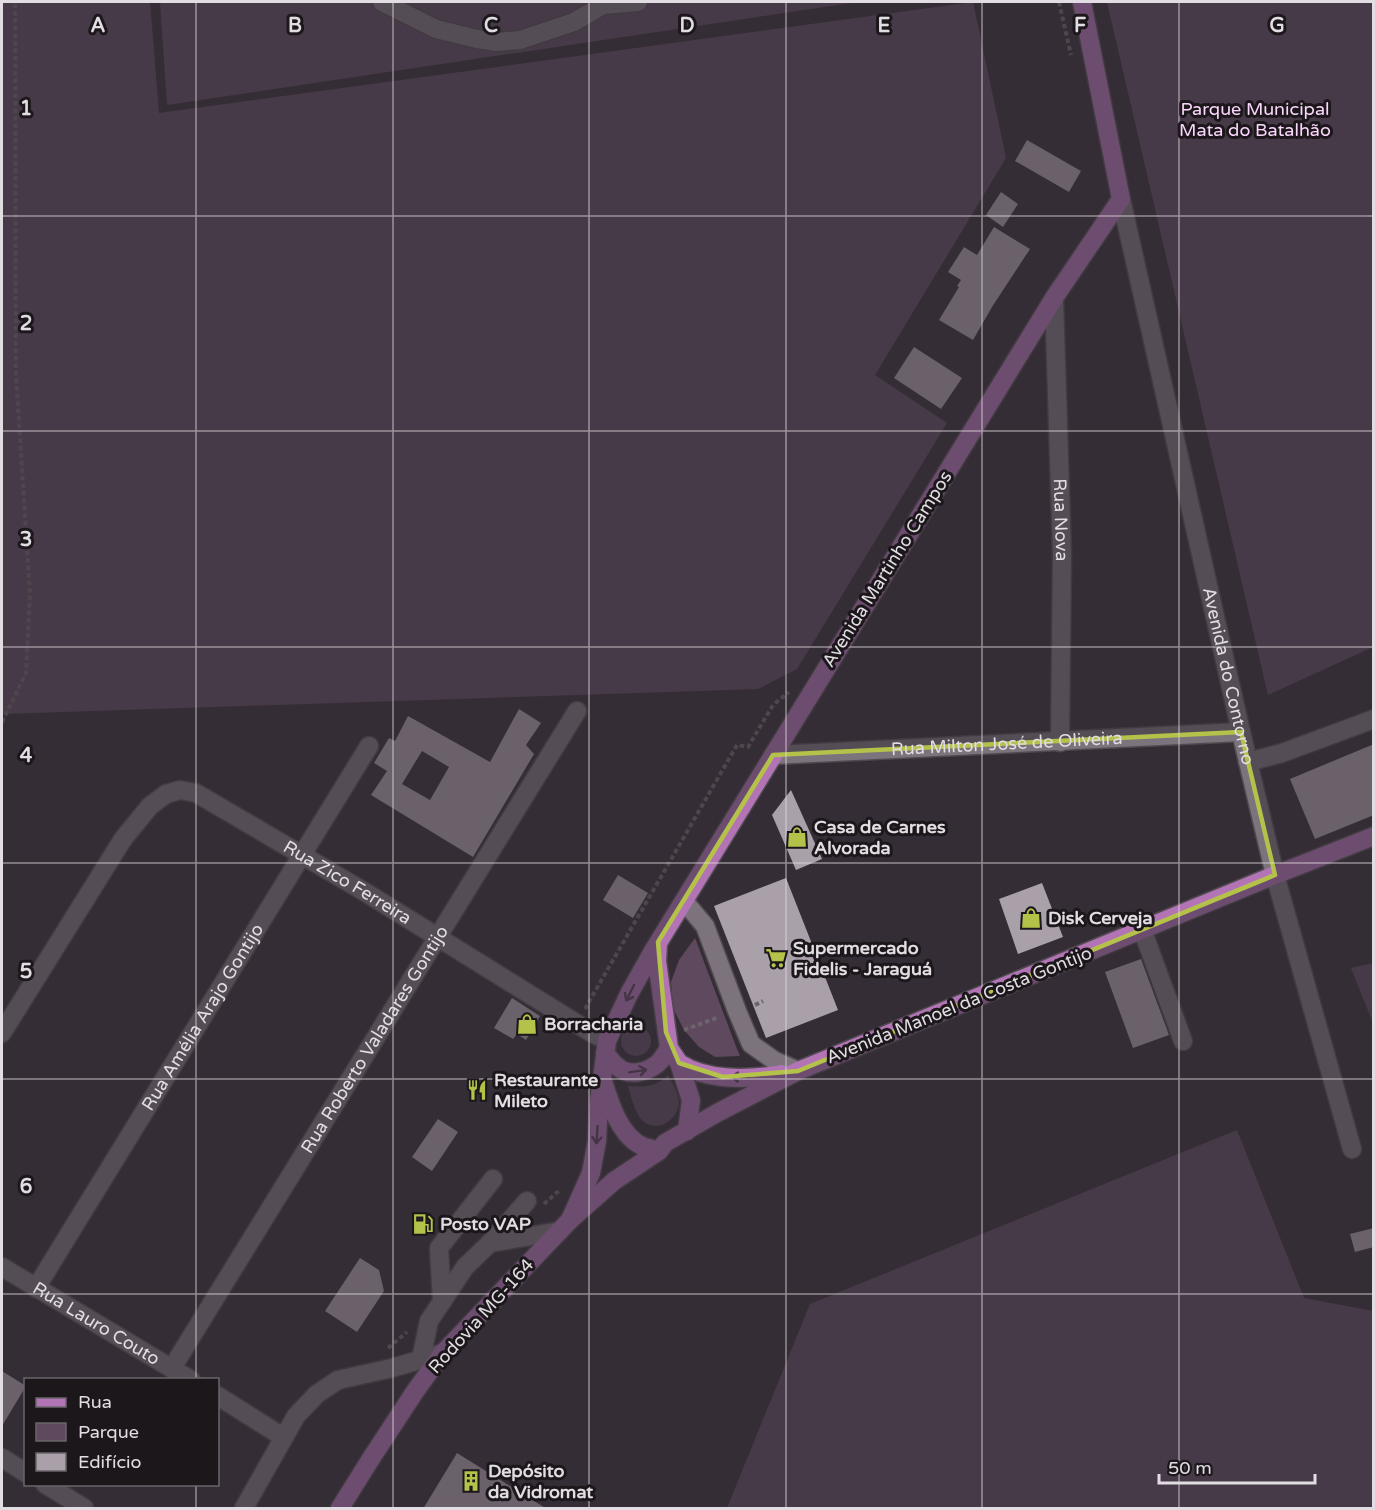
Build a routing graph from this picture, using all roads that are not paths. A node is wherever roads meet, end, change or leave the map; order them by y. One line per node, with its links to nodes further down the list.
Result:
1 (382, 2): 4 (street)
2 (638, 2): 4 (street)
3 (1082, 2): 5 (main road)
4 (604, 3)
5 (1121, 198): 6 (main road, Avenida Martinho Campos); 9 (street, Avenida do Contorno)
6 (1054, 298): 10 (street, Rua Nova); 12 (main road, Avenida Martinho Campos)
7 (577, 711): 19 (street, Rua Roberto Valadares Gontijo)
8 (1374, 719): 13 (street)
9 (1241, 732): 10 (street, Rua Milton José de Oliveira); 13 (street, Avenida do Contorno)
10 (1060, 742): 12 (street, Rua Milton José de Oliveira)
11 (369, 746): 15 (street, Rua Amélia Arajo Gontijo)
12 (773, 755): 17 (main road, Avenida Martinho Campos)
13 (1248, 762): 16 (street, Avenida do Contorno)
14 (1374, 836): 16 (main road, Avenida Manoel da Costa Gontijo)
15 (302, 855): 19 (street, Rua Zico Ferreira); 21 (street, Rua Zico Ferreira); 35 (street, Rua Amélia Arajo Gontijo)
16 (1275, 875): 18 (main road, Avenida Manoel da Costa Gontijo); 28 (street, Avenida do Contorno)
17 (684, 901): 20 (main road, Avenida Martinho Campos); 25 (street)
18 (1142, 929): 22 (street); 25 (main road, Avenida Manoel da Costa Gontijo)
19 (438, 938): 23 (street, Rua Zico Ferreira); 39 (street, Rua Roberto Valadares Gontijo)
20 (658, 942): 23 (main road, Avenida Martinho Campos, one-way to 23); 24 (main road)
21 (2, 1033)
22 (1183, 1041)
23 (602, 1042): 24 (main road, one-way to 24); 26 (main road, Avenida Martinho Campos)
24 (671, 1049): 25 (main road, one-way to 24); 27 (main road)
25 (798, 1071): 27 (main road, Avenida Manoel da Costa Gontijo)
26 (602, 1077): 29 (main road); 32 (main road, Avenida Martinho Campos, one-way to 32)
27 (687, 1131): 29 (main road, Avenida Manoel da Costa Gontijo)
28 (1352, 1149)
29 (658, 1151): 32 (main road, Avenida Manoel da Costa Gontijo)
30 (493, 1179): 36 (street)
31 (533, 1205): 33 (street)
32 (565, 1225): 33 (street); 37 (main road, Rodovia MG-164)
33 (490, 1243): 36 (street)
34 (2, 1267): 35 (street, Rua Lauro Couto)
35 (36, 1288): 39 (street, Rua Lauro Couto)
36 (442, 1302): 38 (street)
37 (443, 1353): 38 (street); 48 (main road, Rodovia MG-164)
38 (421, 1359): 42 (street)
39 (172, 1368): 40 (street, Rua Lauro Couto)
40 (188, 1378)
41 (219, 1397): 42 (street)
42 (285, 1436): 47 (street)
43 (2, 1458): 44 (street)
44 (24, 1472)
45 (47, 1486): 46 (street)
46 (84, 1509)
47 (244, 1509)
48 (340, 1509)

